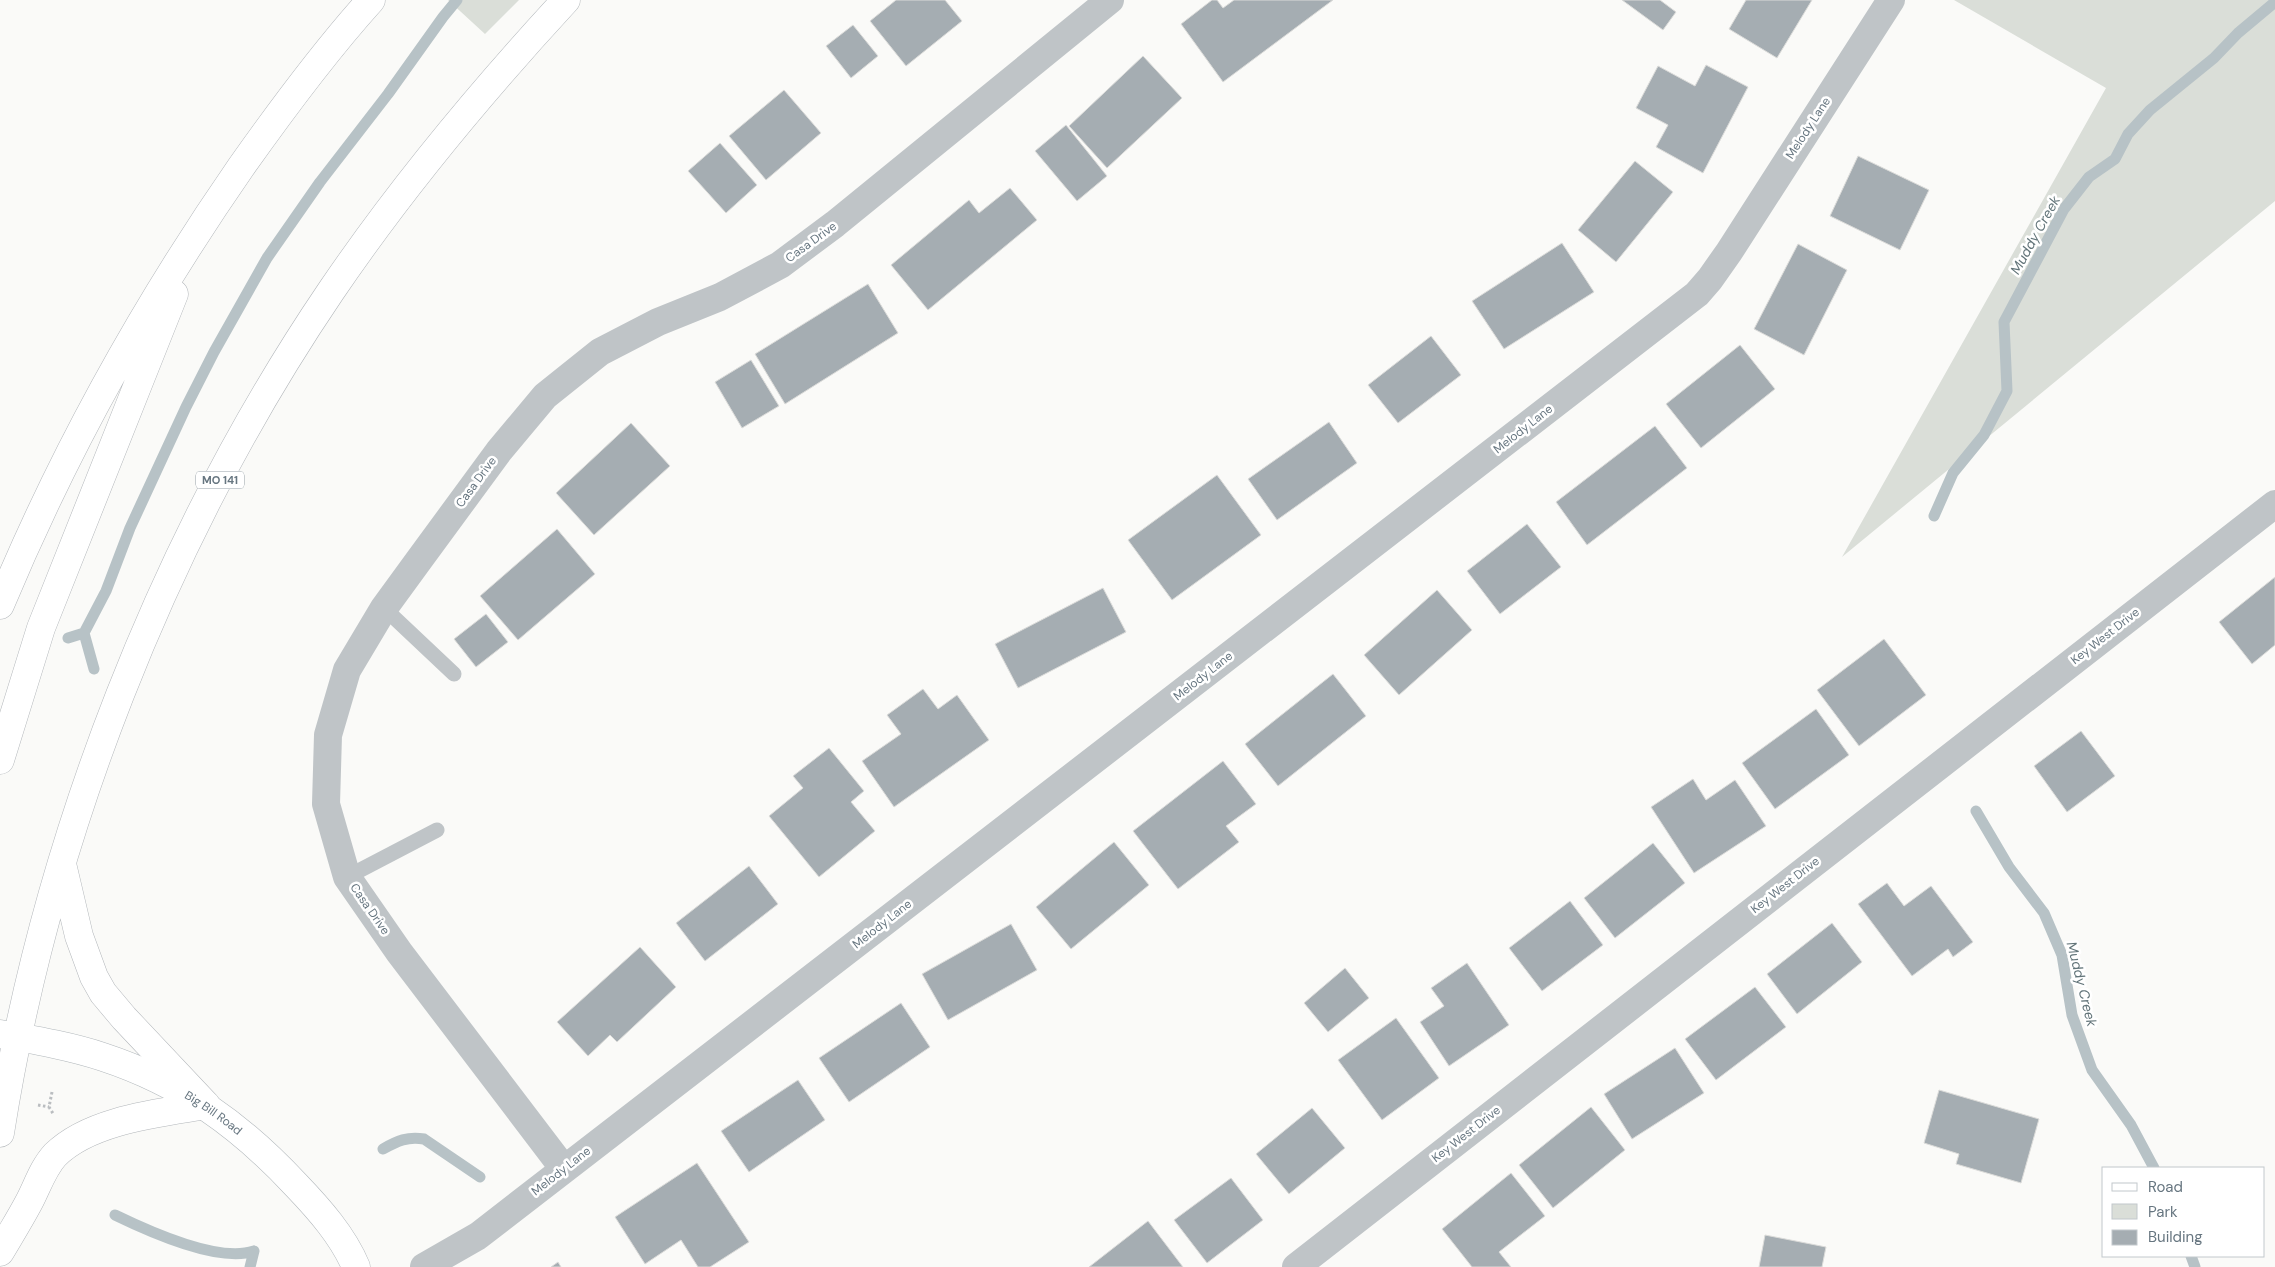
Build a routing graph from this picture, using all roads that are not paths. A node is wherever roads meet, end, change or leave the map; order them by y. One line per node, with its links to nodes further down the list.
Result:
1 (371, 0): 5 (main road)
2 (566, 0): 12 (main road, MO 141)
3 (1110, 0): 8 (street, Casa Drive)
4 (1891, 0): 17 (street, Melody Lane)
5 (201, 225): 7 (main road); 10 (main road)
6 (2275, 504): 21 (street, Key West Drive)
7 (0, 605)
8 (384, 608): 9 (lane); 13 (street, Casa Drive)
9 (454, 674)
10 (0, 760)
11 (437, 830): 13 (lane)
12 (62, 866): 14 (main road, MO 141); 15 (main road)
13 (347, 877): 17 (street, Casa Drive)
14 (6, 1033): 15 (main road, Big Bill Road); 16 (main road, MO 141)
15 (206, 1105): 18 (main road); 19 (main road, Big Bill Road)
16 (0, 1133)
17 (564, 1169): 20 (street, Melody Lane)
18 (0, 1252)
19 (356, 1267)
20 (424, 1267)
21 (1296, 1267)

